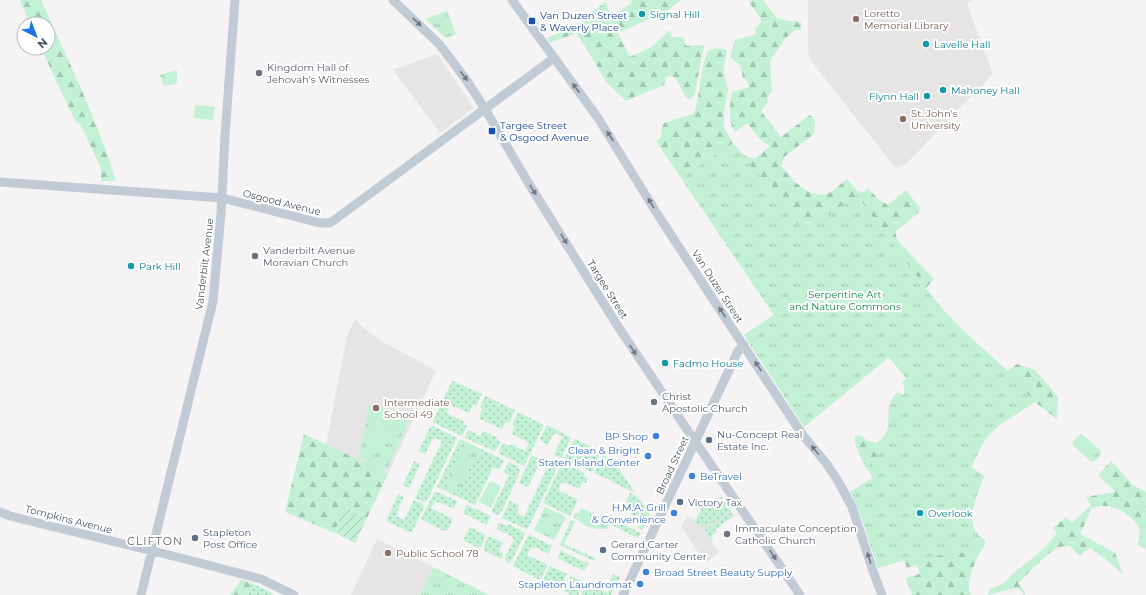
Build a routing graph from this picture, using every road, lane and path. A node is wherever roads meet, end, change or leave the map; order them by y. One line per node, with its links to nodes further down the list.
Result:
1 (235, 0): 7 (street, Vanderbilt Avenue)
2 (393, 0): 5 (street, Targee Street, one-way to 5)
3 (512, 0): 4 (street, Van Duzer Street)
4 (554, 58): 5 (street, Osgood Avenue); 8 (street, Van Duzer Street, one-way to 4)
5 (485, 109): 7 (street, Osgood Avenue); 9 (street, Targee Street, one-way to 9)
6 (0, 182): 7 (street, Osgood Avenue)
7 (222, 198): 11 (street, Vanderbilt Avenue)
8 (744, 345): 9 (street, Broad Street); 16 (street, Van Duzer Street, one-way to 8)
9 (695, 442): 14 (street, Broad Street); 15 (street, Targee Street, one-way to 15)
10 (0, 512): 11 (street, Tompkins Avenue)
11 (152, 551): 12 (street, Vanderbilt Avenue); 13 (street, Tompkins Avenue)
12 (141, 595)
13 (294, 595)
14 (623, 595)
15 (800, 595)
16 (882, 595)

